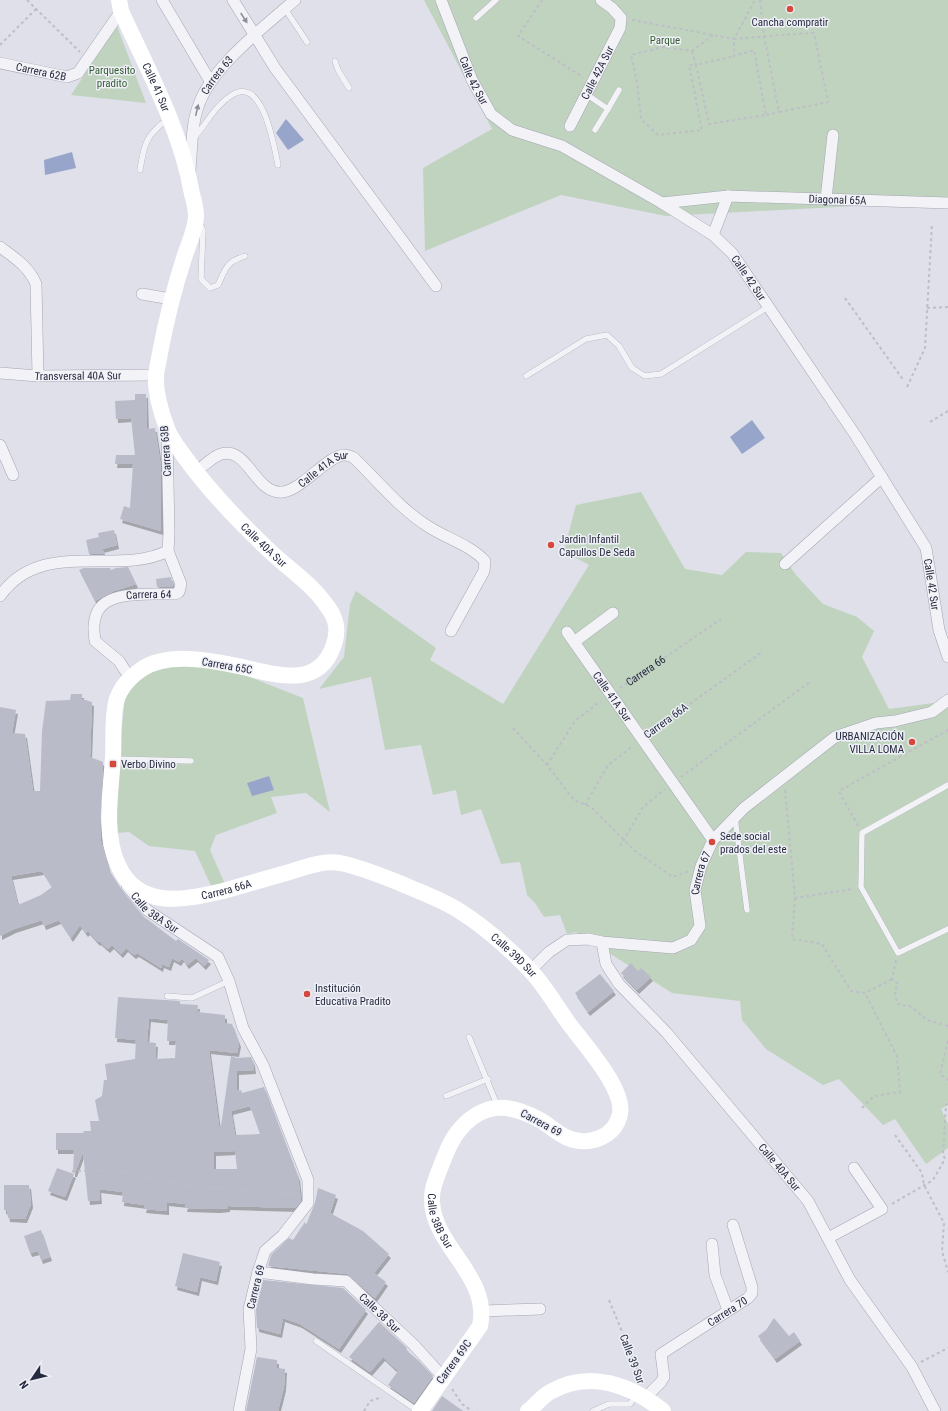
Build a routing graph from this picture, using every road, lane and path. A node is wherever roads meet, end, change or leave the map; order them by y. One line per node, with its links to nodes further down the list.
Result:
1 (27, 0): 20 (path); 23 (path)
2 (162, 0): 27 (street)
3 (233, 0): 15 (street, one-way to 15)
4 (295, 0): 12 (street, Carrera 63)
5 (442, 0): 46 (street, Calle 42 Sur)
6 (496, 0): 13 (lane)
7 (542, 0): 28 (path)
8 (601, 0): 14 (street)
9 (755, 0): 18 (path)
10 (760, 0): 17 (path)
11 (120, 5): 23 (street, Carrera 62B); 35 (main road, Calle 41 Sur)
12 (285, 9): 15 (street, Carrera 63); 19 (lane)
13 (476, 18)
14 (621, 18): 16 (path); 28 (street, Calle 42A Sur)
15 (255, 35): 27 (street, Carrera 63); 52 (street)
16 (713, 35): 18 (path); 21 (path)
17 (764, 36): 18 (path); 33 (path); 33 (path)
18 (734, 39): 22 (path)
19 (307, 42)
20 (0, 45)
21 (692, 51): 26 (path); 26 (path)
22 (734, 56): 26 (path); 34 (path)
23 (88, 59): 25 (street, Carrera 62B)
24 (335, 61): 29 (lane)
25 (0, 63)
26 (696, 65): 34 (path)
27 (210, 81): 39 (street, Carrera 63, one-way to 27)
28 (592, 83): 31 (street, Calle 42A Sur)
29 (349, 88)
30 (619, 90): 32 (lane)
31 (586, 94): 32 (lane); 36 (street, Calle 42A Sur)
32 (608, 109): 37 (lane)
33 (779, 112): 34 (path)
34 (766, 115)
35 (169, 118): 41 (lane); 42 (main road, Calle 41 Sur)
36 (570, 126)
37 (595, 130)
38 (833, 135): 44 (street)
39 (193, 139): 40 (lane); 42 (street, Carrera 63)
40 (278, 165)
41 (140, 170)
42 (189, 177): 47 (main road, Carrera 63B)
43 (728, 196): 44 (street, Diagonal 65A); 46 (street, Diagonal 65A); 49 (street)
44 (826, 199): 45 (street, Diagonal 65A)
45 (948, 203)
46 (662, 204): 49 (street, Calle 42 Sur)
47 (196, 217): 51 (lane); 55 (main road, Carrera 63B)
48 (932, 224): 58 (path)
49 (713, 235): 56 (street, Calle 42 Sur)
50 (0, 247): 61 (street)
51 (245, 256)
52 (436, 286)
53 (142, 294): 55 (street)
54 (845, 298): 63 (path)
55 (171, 299): 60 (main road, Carrera 63B)
56 (768, 307): 62 (lane); 71 (street, Calle 42 Sur)
57 (948, 307): 58 (path)
58 (927, 308): 64 (path)
59 (0, 374): 61 (street, Transversal 40A Sur)
60 (156, 375): 61 (street, Transversal 40A Sur); 67 (main road, Carrera 63B)
61 (38, 376)
62 (526, 376)
63 (904, 381)
64 (907, 387)
65 (948, 411): 66 (path)
66 (930, 422)
67 (168, 432): 69 (main road, Calle 40A Sur); 72 (street, Carrera 63B)
68 (0, 445): 70 (street)
69 (195, 472): 77 (street, Calle 41A Sur); 82 (main road, Calle 40A Sur)
70 (13, 475)
71 (882, 477): 73 (street); 81 (street, Calle 42 Sur)
72 (168, 551): 74 (street); 83 (street, Carrera 64)
73 (785, 564)
74 (0, 596)
75 (613, 613): 79 (street)
76 (721, 619): 85 (path, Carrera 66)
77 (451, 631)
78 (567, 632): 79 (street, Calle 41A Sur)
79 (574, 642): 85 (street, Calle 41A Sur)
80 (762, 652): 89 (path, Carrera 66A)
81 (948, 657)
82 (325, 662): 83 (main road, Carrera 65C)
83 (130, 678): 90 (main road, Calle 38A Sur)
84 (811, 681): 94 (path)
85 (611, 694): 89 (street, Calle 41A Sur); 92 (path, Carrera 66)
86 (948, 700): 93 (street, Carrera 67)
87 (513, 728): 92 (path)
88 (948, 730): 98 (path)
89 (642, 738): 94 (street, Calle 41A Sur); 96 (path, Carrera 66A)
90 (113, 759): 91 (lane); 104 (main road, Calle 38A Sur)
91 (191, 761)
92 (547, 765): 96 (path)
93 (784, 776): 97 (street, Carrera 67); 106 (path)
94 (673, 783): 99 (street, Calle 41A Sur); 100 (path)
95 (948, 785): 98 (lane)
96 (585, 805): 100 (path)
97 (736, 818): 99 (street, Carrera 67); 107 (lane)
98 (862, 833): 105 (lane)
99 (714, 840): 103 (street, Carrera 67)
100 (624, 841): 101 (path); 103 (path)
101 (620, 846)
102 (339, 863): 104 (main road, Carrera 66A); 111 (main road, Calle 39D Sur)
103 (701, 866): 109 (street, Carrera 67)
104 (121, 873): 113 (street, Calle 38A Sur)
105 (861, 888): 106 (path); 110 (lane)
106 (795, 898): 114 (path)
107 (747, 910)
108 (948, 929): 110 (lane)
109 (602, 942): 111 (street, Carrera 67); 134 (street, Calle 40A Sur)
110 (898, 953): 112 (path)
111 (531, 970): 125 (main road, Calle 39D Sur)
112 (892, 979): 114 (path); 116 (path)
113 (229, 982): 115 (lane); 131 (street, Calle 38A Sur)
114 (865, 992): 124 (path)
115 (167, 996)
116 (948, 1026)
117 (469, 1037): 119 (lane)
118 (948, 1041): 120 (path)
119 (488, 1079): 121 (lane); 123 (lane)
120 (948, 1080)
121 (446, 1096)
122 (948, 1104): 130 (path)
123 (498, 1107): 125 (main road, Carrera 69); 126 (main road, Carrera 69)
124 (862, 1108)
125 (618, 1121)
126 (461, 1128): 141 (main road, Calle 38B Sur)
127 (894, 1135): 130 (path)
128 (854, 1168): 132 (street)
129 (72, 1171): 131 (path)
130 (924, 1185): 132 (path); 137 (path)
131 (308, 1198): 136 (street, Carrera 69)
132 (882, 1209): 134 (street)
133 (733, 1225): 140 (street, Carrera 70)
134 (828, 1238): 144 (street, Calle 40A Sur)
135 (712, 1244): 140 (street)
136 (258, 1272): 145 (street, Calle 38 Sur); 148 (street, Carrera 69)
137 (948, 1272)
138 (609, 1300): 147 (path, Calle 39 Sur)
139 (540, 1309): 141 (street)
140 (728, 1310): 147 (street, Carrera 70)
141 (484, 1311): 145 (main road, Carrera 69C)
142 (316, 1341): 146 (lane)
143 (948, 1348): 144 (path)
144 (912, 1367): 156 (street, Calle 40A Sur)
145 (443, 1377): 150 (main road, Carrera 69C); 151 (path)
146 (395, 1394): 149 (path); 150 (lane)
147 (638, 1398): 152 (main road); 153 (lane); 154 (lane); 155 (main road, Calle 39 Sur)
148 (239, 1411)
149 (364, 1411)
150 (419, 1411)
151 (472, 1411)
152 (528, 1411)
153 (593, 1411)
154 (633, 1411)
155 (663, 1411)
156 (935, 1411)

